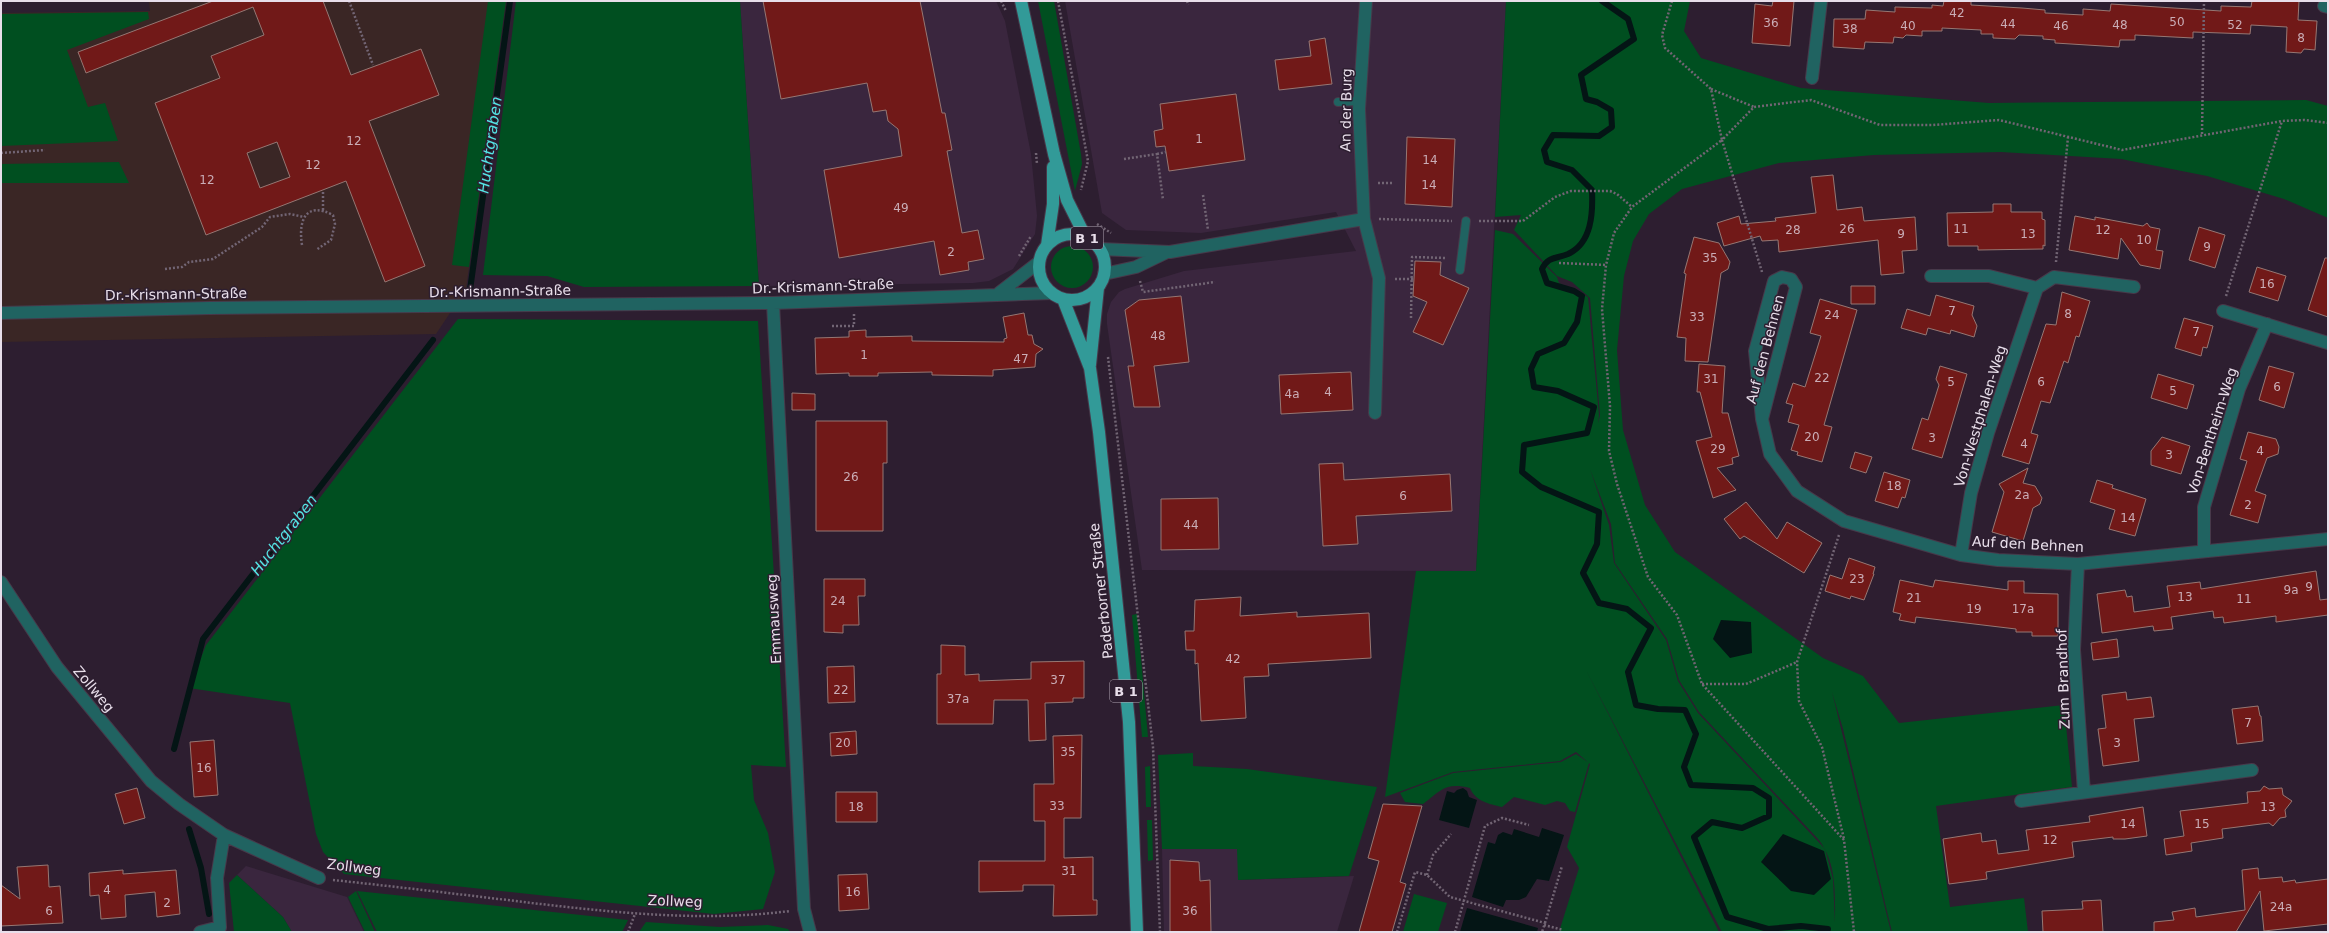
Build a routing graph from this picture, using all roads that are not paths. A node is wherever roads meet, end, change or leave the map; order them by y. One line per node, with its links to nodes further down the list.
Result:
1 (1021, 1): 7 (main road, B 1)
2 (1366, 1): 5 (street, An der Burg)
3 (1821, 1): 4 (street)
4 (1812, 78)
5 (1359, 101): 6 (lane); 8 (street, An der Burg)
6 (1338, 102)
7 (1054, 154): 10 (main road, B 1); 11 (main road, B 1)
8 (1364, 219): 13 (street); 30 (street, An der Burg)
9 (1466, 221): 15 (lane)
10 (1085, 236): 11 (main road, B 1); 12 (main road, B 1)
11 (1047, 245): 14 (main road, B 1)
12 (1100, 249): 13 (street); 16 (main road, Paderborner Straße / B 1)
13 (1166, 253): 16 (street)
14 (1039, 262): 21 (main road); 22 (street)
15 (1460, 270)
16 (1104, 274): 19 (main road, Paderborner Straße / B 1)
17 (1930, 276): 20 (street)
18 (2134, 287): 20 (street)
19 (1098, 288): 23 (main road); 29 (main road, Paderborner Straße / B 1)
20 (2037, 288): 34 (street, Von-Westphalen-Weg)
21 (1052, 293): 22 (street, Dr.-Krismann-Straße); 23 (main road)
22 (999, 294): 24 (street, Dr.-Krismann-Straße)
23 (1063, 299): 29 (main road, Paderborner Straße / B 1)
24 (773, 303): 26 (street, Dr.-Krismann-Straße); 43 (street, Emmausweg)
25 (2223, 311): 27 (street)
26 (1, 313)
27 (2267, 324): 28 (street); 33 (street, Von-Bentheim-Weg)
28 (2328, 343)
29 (1090, 368): 44 (main road, Paderborner Straße / B 1)
30 (1374, 413)
31 (1762, 419): 31 (street, Auf den Behnen); 34 (street, Auf den Behnen)
32 (2328, 539): 33 (street, Auf den Behnen)
33 (2204, 551): 35 (street, Auf den Behnen)
34 (1961, 555): 35 (street, Auf den Behnen)
35 (2078, 564): 38 (street, Zum Brandhof)
36 (1, 582): 40 (street, Zollweg)
37 (2252, 770): 38 (street)
38 (2084, 792): 39 (street)
39 (2021, 801)
40 (224, 835): 41 (street, Zollweg); 42 (street)
41 (319, 878)
42 (200, 932)
43 (810, 932)
44 (1137, 932)

